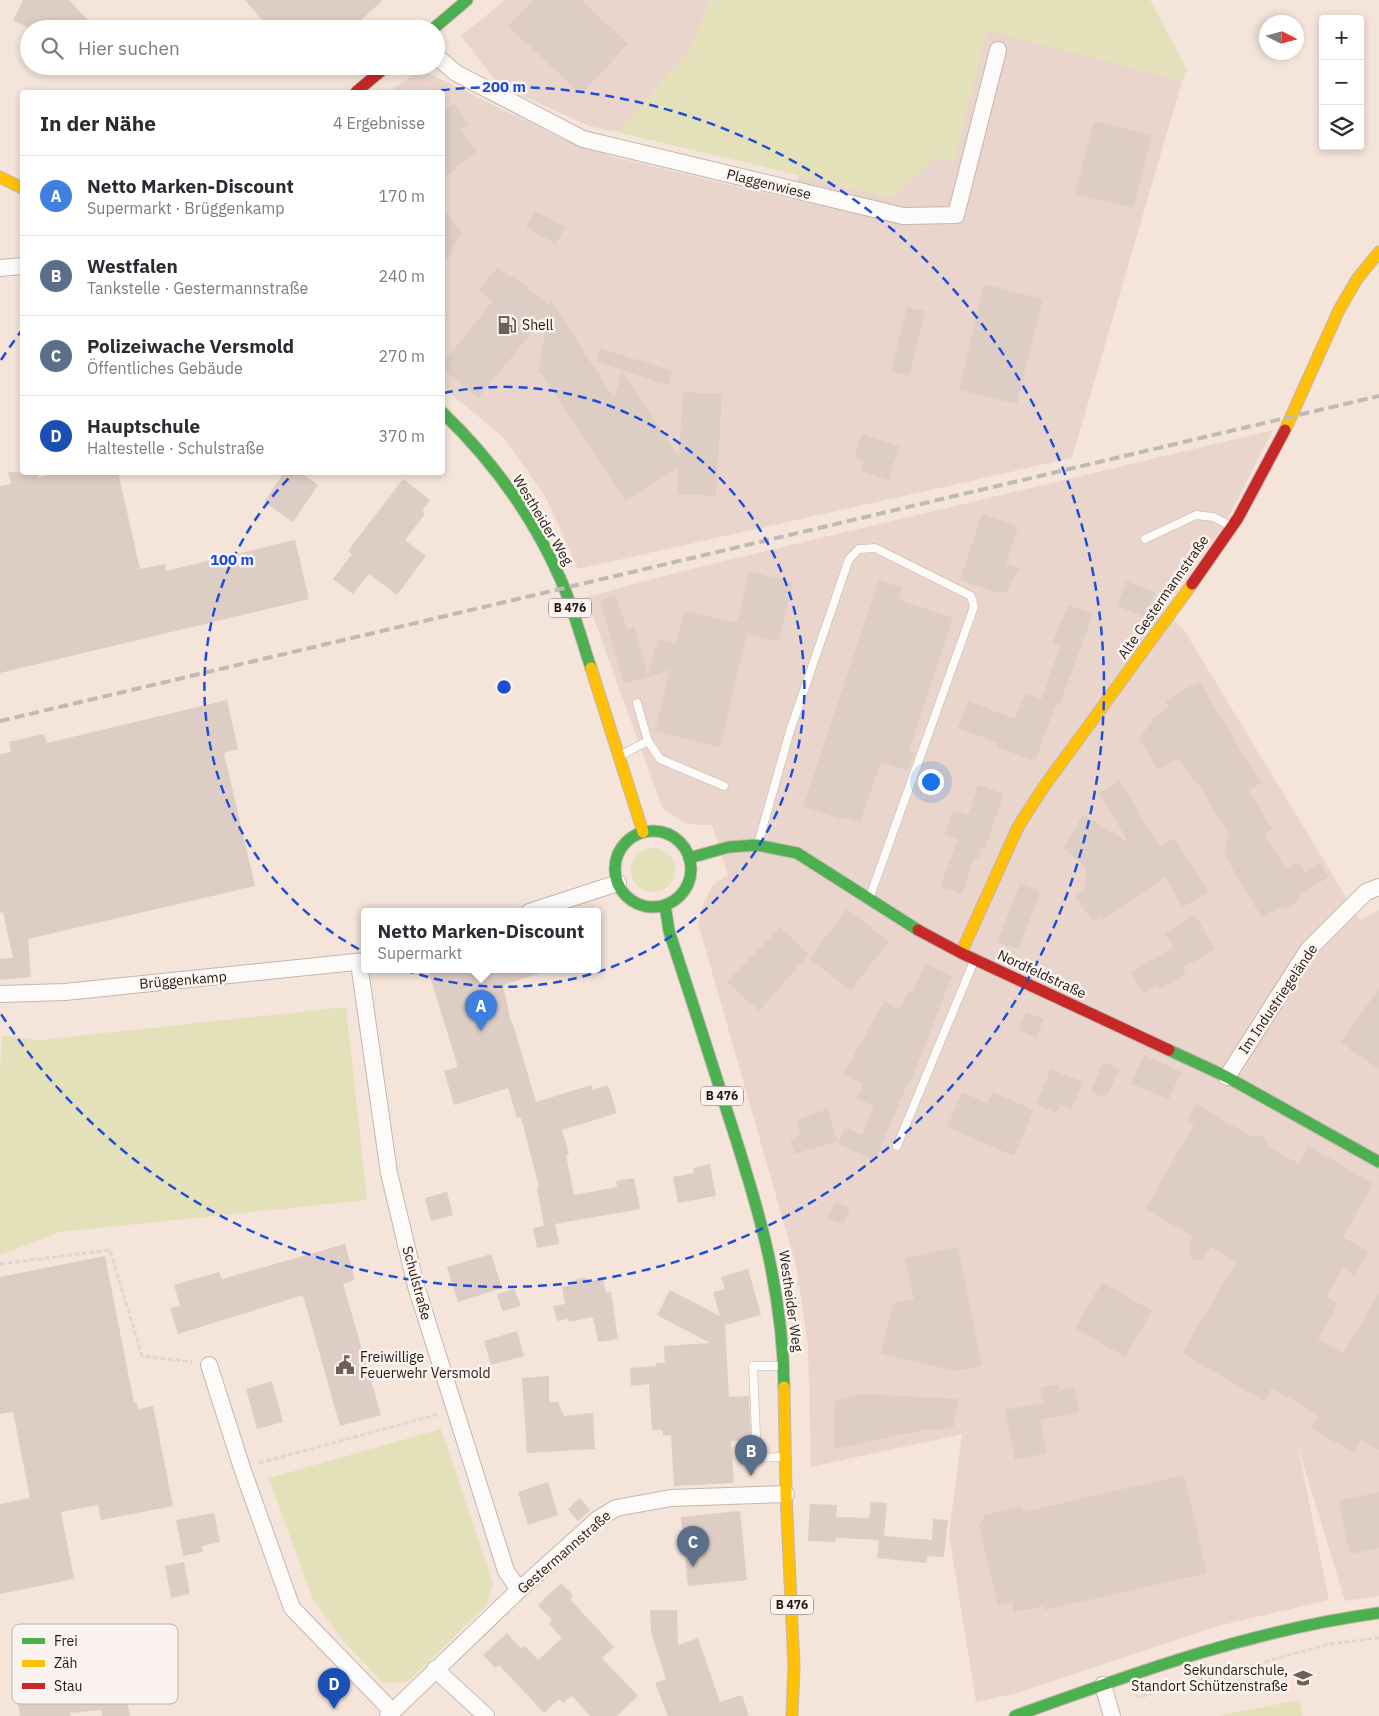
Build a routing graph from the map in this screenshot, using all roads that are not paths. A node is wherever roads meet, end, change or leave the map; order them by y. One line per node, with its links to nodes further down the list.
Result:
1 (467, 0): 2 (main road)
2 (444, 20)
3 (998, 50): 4 (street, Plaggenwiese)
4 (445, 64)
5 (377, 75): 6 (main road)
6 (358, 90)
7 (0, 177): 8 (main road)
8 (20, 187)
9 (1379, 252): 13 (main road, Alte Gestermannstraße)
10 (20, 266): 11 (street)
11 (0, 268)
12 (445, 415): 17 (main road, Westheider Weg / B 476)
13 (1230, 526): 14 (lane); 27 (main road, Alte Gestermannstraße)
14 (1145, 539)
15 (637, 703): 16 (lane)
16 (648, 742): 17 (lane); 18 (lane)
17 (618, 757): 19 (main road, Westheider Weg / B 476)
18 (724, 786)
19 (643, 832): 21 (main road); 22 (main road)
20 (757, 845): 21 (main road, Nordfeldstraße); 24 (main road, Nordfeldstraße); 24 (lane)
21 (690, 858): 25 (main road)
22 (618, 883): 25 (main road); 26 (street)
23 (1379, 887): 32 (street, Im Industriegelände)
24 (869, 900): 27 (main road, Nordfeldstraße)
25 (665, 905): 36 (main road, Westheider Weg / B 476)
26 (541, 908)
27 (961, 953): 28 (main road, Nordfeldstraße)
28 (975, 960): 32 (main road, Nordfeldstraße); 33 (lane)
29 (361, 962): 31 (street, Brüggenkamp)
30 (363, 973): 39 (street, Schulstraße)
31 (0, 994)
32 (1227, 1077): 34 (main road, Nordfeldstraße)
33 (898, 1146)
34 (1379, 1162)
35 (209, 1365): 43 (street)
36 (784, 1366): 37 (main road, Westheider Weg / B 476); 37 (lane)
37 (786, 1457): 38 (main road, Westheider Weg / B 476)
38 (786, 1494): 39 (street, Gestermannstraße); 45 (main road, Westheider Weg / B 476)
39 (519, 1590): 41 (street, Gestermannstraße)
40 (1379, 1613): 42 (main road)
41 (435, 1669): 43 (street, Gestermannstraße); 44 (street)
42 (1103, 1685): 46 (main road); 47 (street)
43 (390, 1714)
44 (486, 1716)
45 (792, 1716)
46 (1015, 1716)
47 (1112, 1716)

